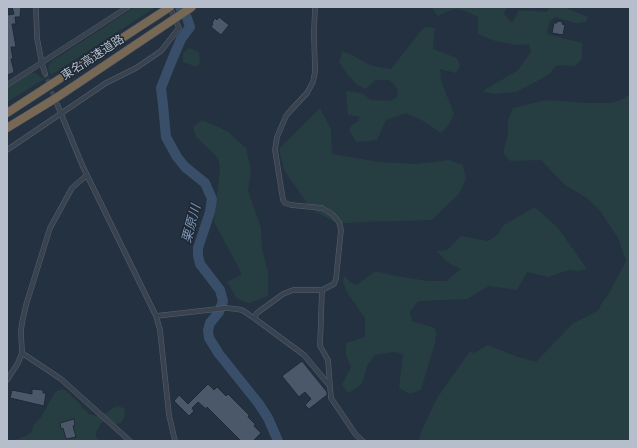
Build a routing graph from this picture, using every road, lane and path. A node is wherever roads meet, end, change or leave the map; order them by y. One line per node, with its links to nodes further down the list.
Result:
1 (36, 7): 6 (street)
2 (128, 7): 6 (street)
3 (170, 7): 10 (highway, 東名高速道路); 11 (street)
4 (192, 7): 12 (highway, 東名高速道路, bridge)
5 (315, 7): 15 (street)
6 (42, 64): 7 (street); 8 (street)
7 (45, 73)
8 (7, 86)
9 (57, 104): 11 (street)
10 (7, 113)
11 (60, 114): 13 (street); 14 (street)
12 (7, 128)
13 (7, 150)
14 (87, 175): 16 (street); 18 (street)
15 (322, 290): 17 (street); 20 (street)
16 (156, 316): 17 (street); 22 (street)
17 (254, 318): 20 (street)
18 (22, 353): 19 (street); 21 (street)
19 (7, 380)
20 (330, 386): 23 (street)
21 (130, 441)
22 (175, 441)
23 (362, 441)

